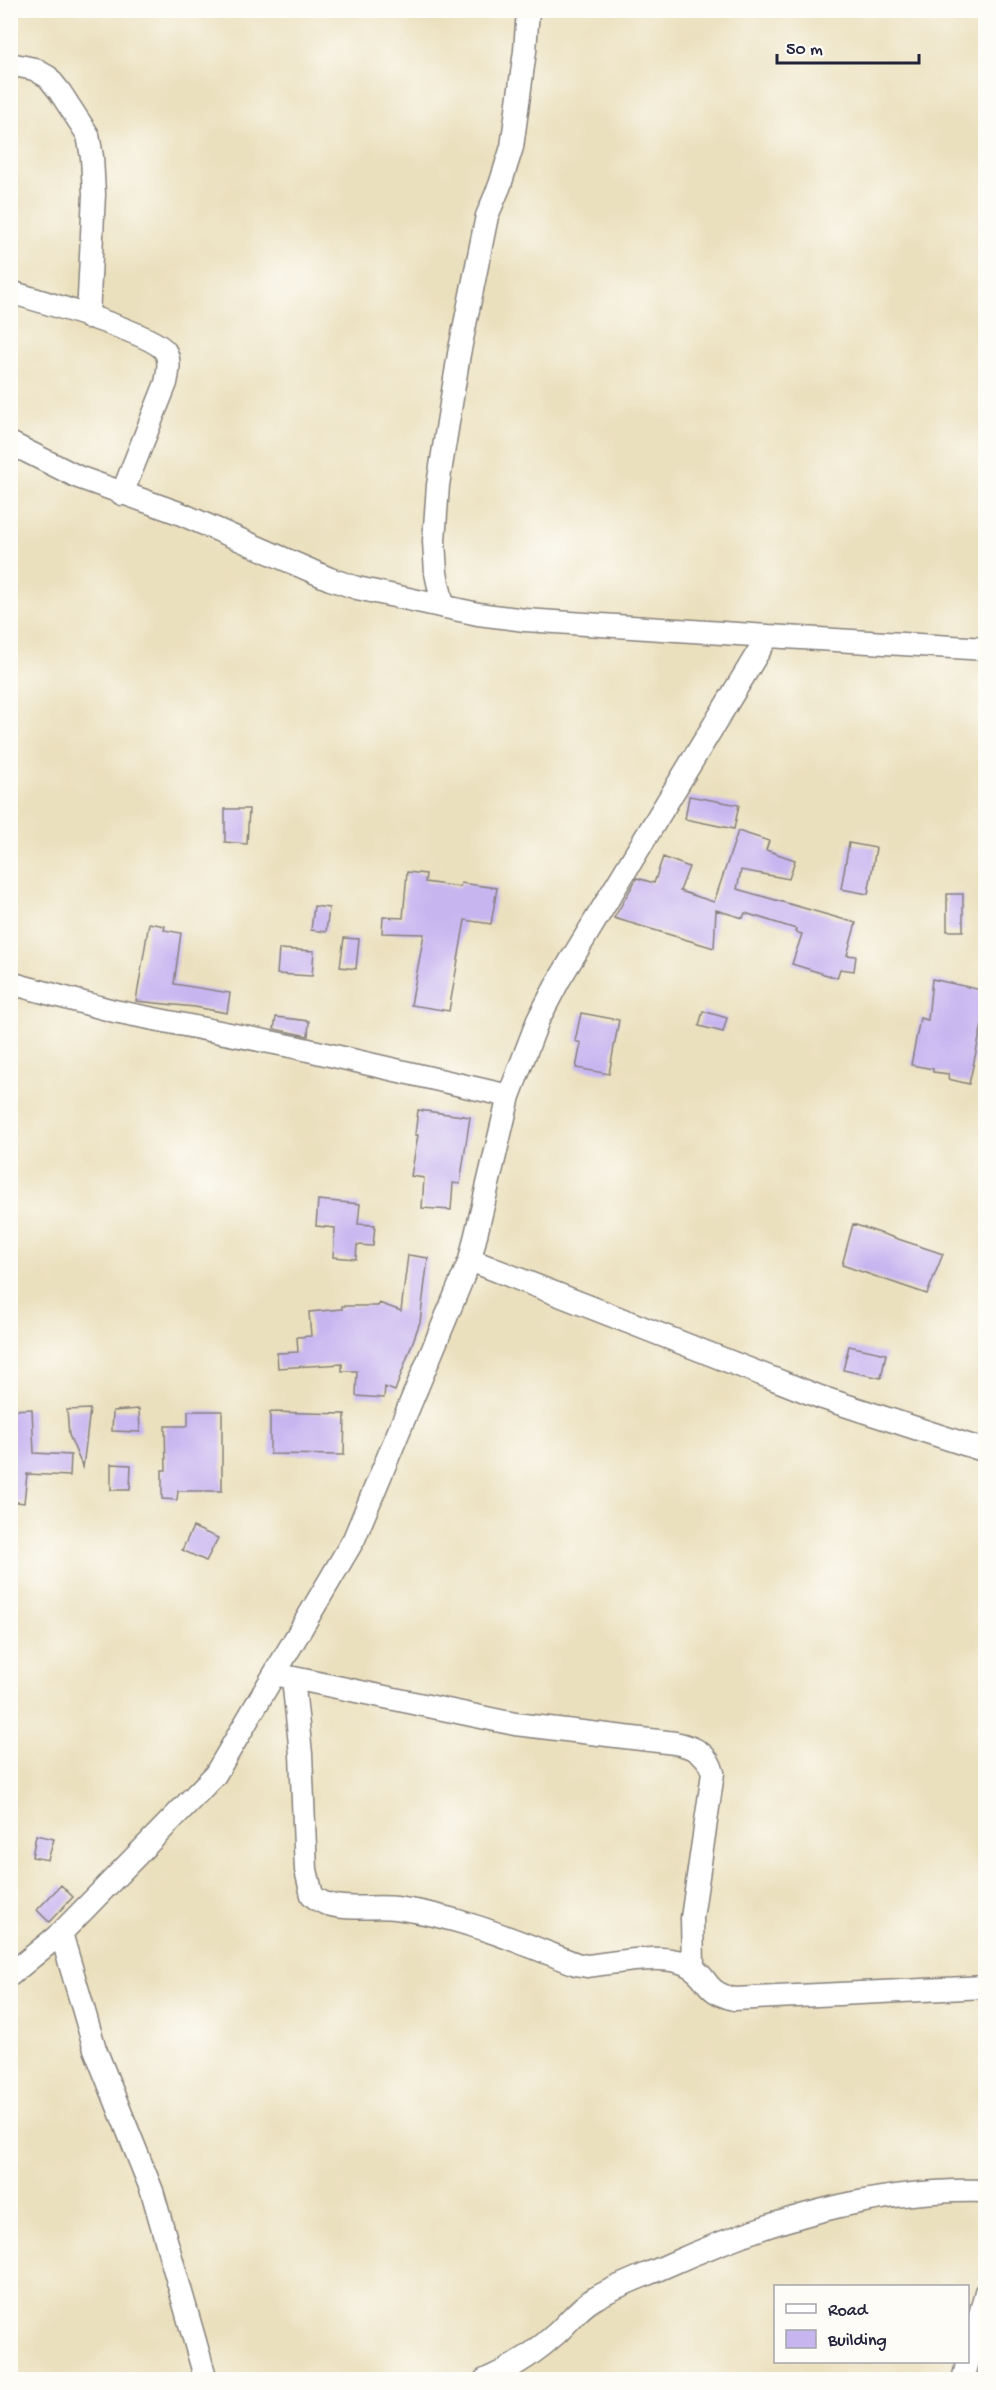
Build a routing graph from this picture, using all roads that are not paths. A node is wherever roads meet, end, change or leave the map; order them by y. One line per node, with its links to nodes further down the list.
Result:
1 (528, 10): 7 (street)
2 (10, 64): 4 (street)
3 (10, 291): 4 (street)
4 (88, 317): 6 (street)
5 (10, 443): 6 (street)
6 (122, 494): 7 (street)
7 (443, 606): 8 (street)
8 (768, 636): 9 (street); 11 (street)
9 (986, 649)
10 (10, 982): 11 (street)
11 (509, 1096): 12 (street)
12 (470, 1260): 13 (street); 14 (street)
13 (986, 1451)
14 (284, 1676): 15 (street); 16 (street); 16 (street)
15 (61, 1933): 17 (street); 23 (street)
16 (693, 1968): 18 (street)
17 (10, 1975)
18 (986, 1987)
19 (986, 2191): 24 (street)
20 (986, 2292): 21 (street)
21 (969, 2356)
22 (967, 2363): 25 (street)
23 (206, 2379)
24 (484, 2379)
25 (963, 2379)

